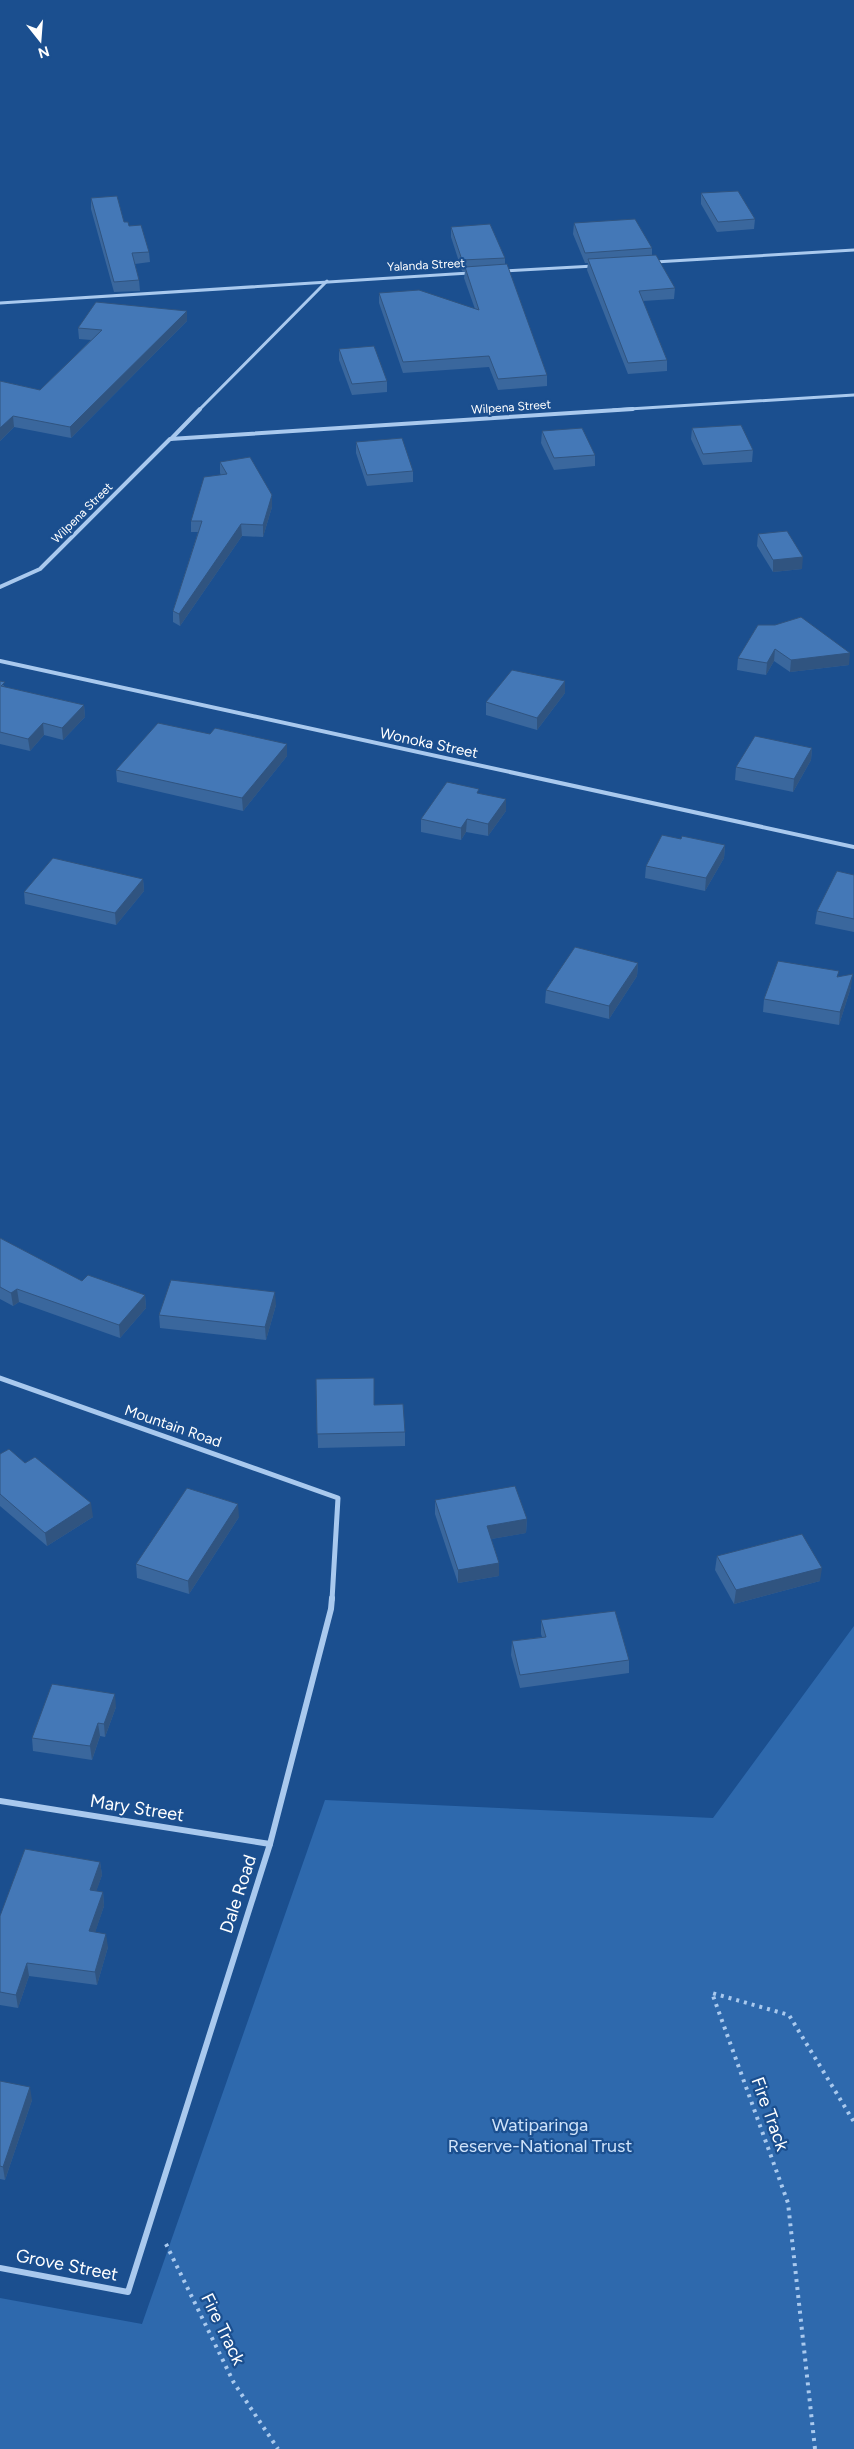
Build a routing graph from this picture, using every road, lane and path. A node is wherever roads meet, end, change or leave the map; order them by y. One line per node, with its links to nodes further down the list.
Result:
1 (854, 250): 2 (street)
2 (647, 262)
3 (598, 265): 4 (street)
4 (499, 271)
5 (470, 273): 6 (street, Yalanda Street)
6 (327, 281): 7 (street, Yalanda Street); 9 (street, Wilpena Street)
7 (0, 303)
8 (854, 395): 9 (street, Wilpena Street)
9 (170, 439): 10 (street, Wilpena Street)
10 (0, 586)
11 (0, 661): 12 (street, Wonoka Street)
12 (854, 846)
13 (0, 1378): 14 (street, Mountain Road)
14 (338, 1498): 16 (street, Dale Road)
15 (0, 1801): 16 (street, Mary Street)
16 (270, 1844): 18 (street, Dale Road)
17 (854, 2122): 22 (path, Fire Track)
18 (152, 2216): 20 (street, Dale Road); 21 (path, Fire Track)
19 (0, 2268): 20 (street, Grove Street)
20 (128, 2292)
21 (278, 2449)
22 (816, 2449)

